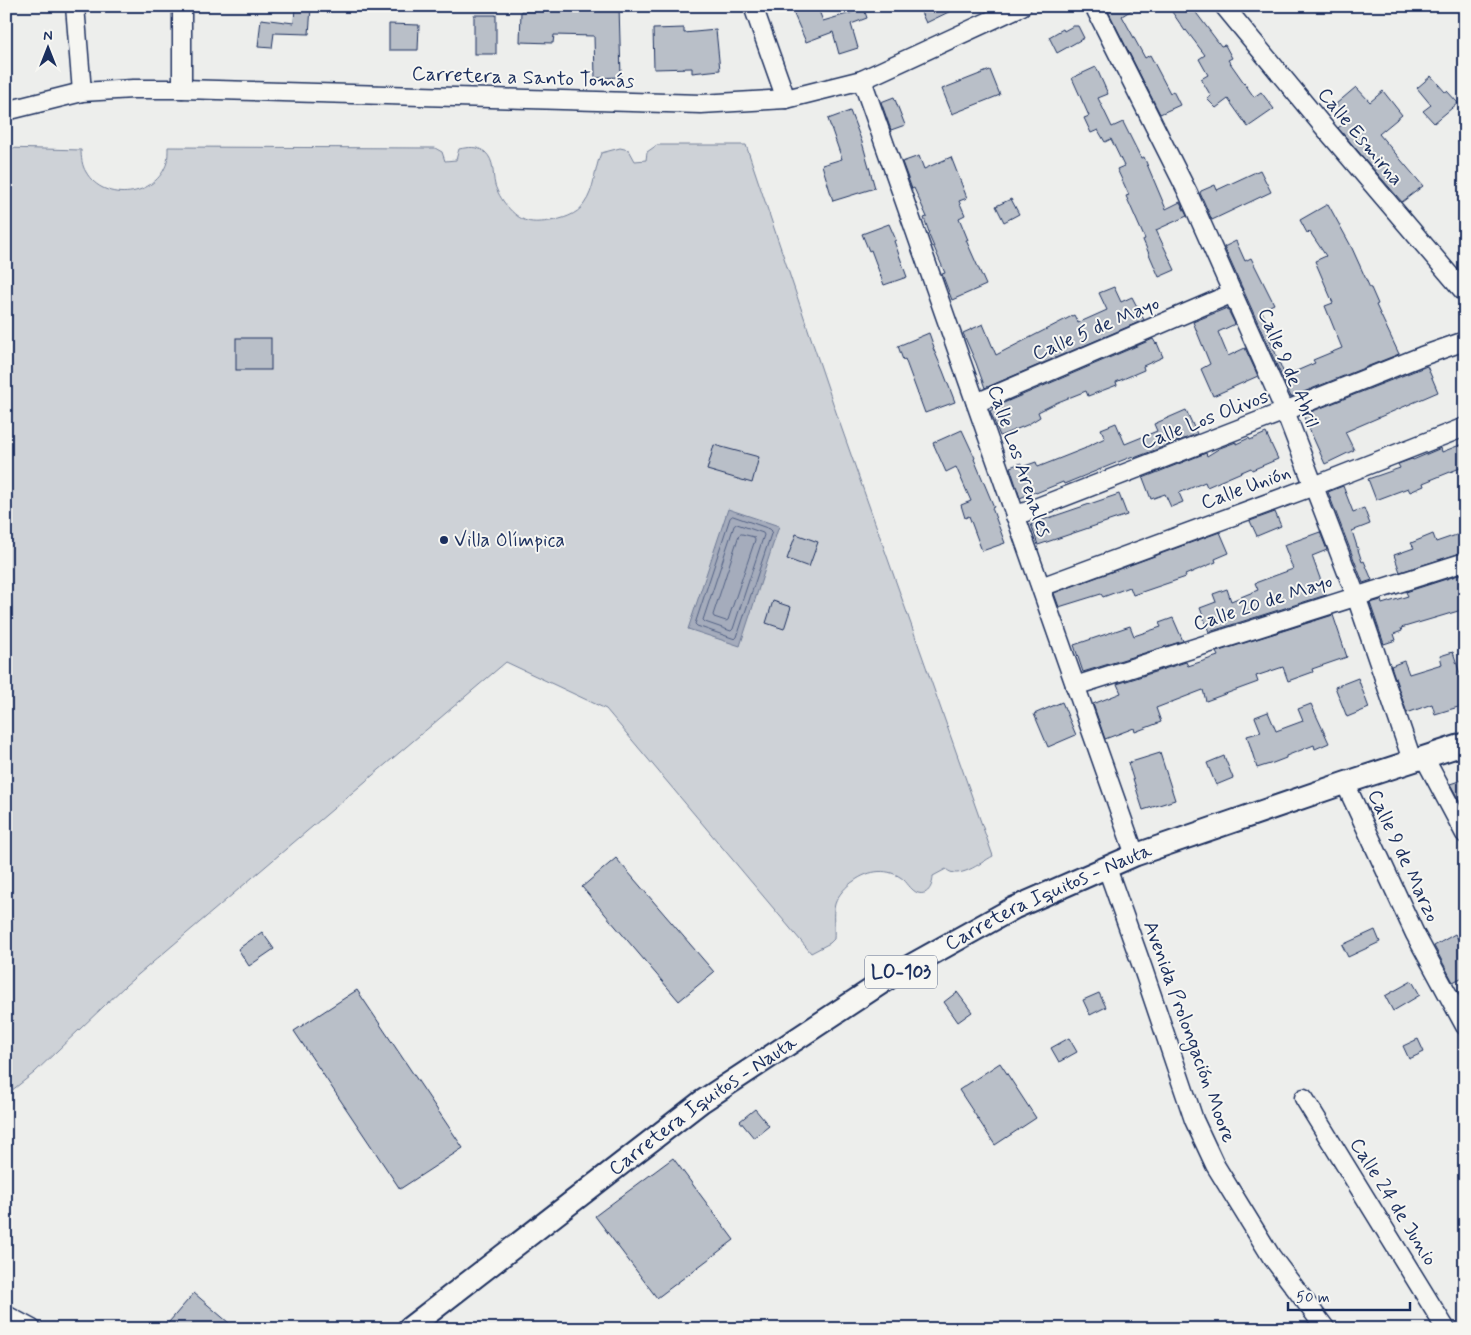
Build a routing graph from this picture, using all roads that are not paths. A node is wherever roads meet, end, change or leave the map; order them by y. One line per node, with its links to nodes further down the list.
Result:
1 (75, 6): 9 (street)
2 (182, 6): 8 (street)
3 (753, 6): 10 (street)
4 (1022, 6): 7 (street, Carretera a Santo Tomás)
5 (1094, 6): 13 (street, Calle 9 de Abril)
6 (1224, 6): 12 (street, Calle Esmirna)
7 (862, 80): 10 (street, Carretera a Santo Tomás); 15 (street, Calle Los Arenales)
8 (182, 89): 9 (street, Carretera a Santo Tomás); 10 (street, Carretera a Santo Tomás)
9 (82, 92): 11 (street, Carretera a Santo Tomás)
10 (786, 99)
11 (6, 111)
12 (1465, 293)
13 (1233, 294): 15 (street, Calle 5 de Mayo); 16 (street, Calle 9 de Abril)
14 (1465, 341): 16 (street, Calle Los Olivos)
15 (976, 403): 19 (street, Calle Los Arenales)
16 (1285, 411): 18 (street, Calle 9 de Abril); 19 (street, Calle Los Olivos)
17 (1465, 427): 18 (street, Calle Unión)
18 (1314, 486): 21 (street, Calle Unión); 22 (street, Calle 9 de Abril)
19 (1015, 516): 21 (street, Calle Los Arenales)
20 (1465, 562): 22 (street, Calle 20 de Mayo)
21 (1041, 587): 23 (street, Calle Los Arenales)
22 (1356, 596): 23 (street, Calle 20 de Mayo); 25 (street, Calle 9 de Abril)
23 (1076, 686): 28 (street, Calle Los Arenales)
24 (1465, 744): 25 (main road, Carretera Iquitos - Nauta / LO-103)
25 (1418, 759): 26 (main road, Carretera Iquitos - Nauta / LO-103); 27 (street, Calle 9 de Abril)
26 (1345, 783): 28 (main road, Carretera Iquitos - Nauta / LO-103); 30 (street, Calle 9 de Marzo)
27 (1465, 834)
28 (1135, 855): 29 (main road, Carretera Iquitos - Nauta / LO-103)
29 (1107, 868): 34 (main road, Carretera Iquitos - Nauta / LO-103); 35 (street, Avenida Prolongación Moore)
30 (1465, 1026)
31 (1304, 1098): 36 (street, Calle 24 de Junio)
32 (6, 1315): 33 (street)
33 (32, 1329)
34 (408, 1329)
35 (1326, 1329)
36 (1446, 1329)

